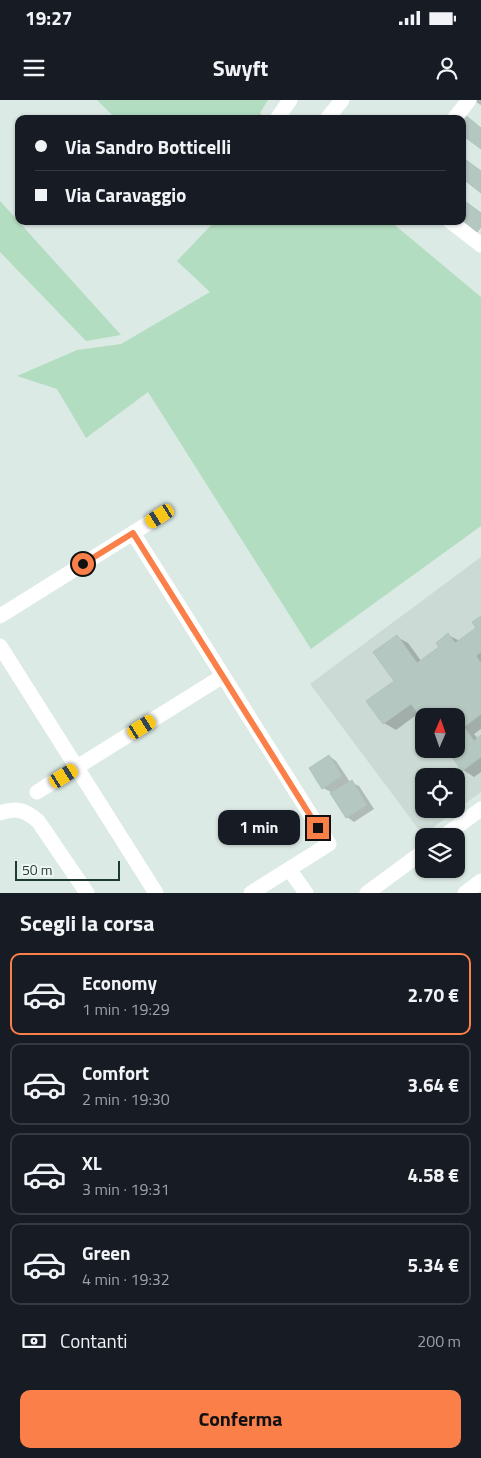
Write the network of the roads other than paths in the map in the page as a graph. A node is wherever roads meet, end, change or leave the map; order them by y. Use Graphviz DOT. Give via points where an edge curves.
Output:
graph roads {
  1 [pos="290,100"];
  2 [pos="342,100"];
  3 [pos="469,100"];
  4 [pos="280,115"];
  5 [pos="330,115"];
  6 [pos="457,115"];
  7 [pos="455,225"];
  8 [pos="481,245"];
  9 [pos="160,516"];
  10 [pos="133,533"];
  11 [pos="0,616"];
  12 [pos="0,646"];
  13 [pos="223,676"];
  14 [pos="77,768"];
  15 [pos="37,792"];
  16 [pos="0,813"];
  17 [pos="479,816"];
  18 [pos="458,828"];
  19 [pos="415,858"];
  20 [pos="290,869"];
  21 [pos="481,881"];
  22 [pos="87,893"];
  23 [pos="156,893"];
  24 [pos="250,893"];
  25 [pos="306,893"];
  26 [pos="367,893"];
  27 [pos="465,893"];
  1 -- 4 [label="street"];
  2 -- 5 [label="street"];
  3 -- 6 [label="street"];
  7 -- 8 [label="street"];
  9 -- 10 [label="street"];
  10 -- 11 [label="street"];
  10 -- 13 [label="street"];
  12 -- 14 [label="street"];
  13 -- 14 [label="street"];
  13 -- 20 [label="street" via="329,844"];
  14 -- 15 [label="street"];
  14 -- 23 [label="street"];
  16 -- 22 [label="street" via="19,809 38,821"];
  17 -- 18 [label="street"];
  19 -- 26 [label="street"];
  20 -- 24 [label="street"];
  20 -- 25 [label="street"];
  21 -- 27 [label="street"];
}
